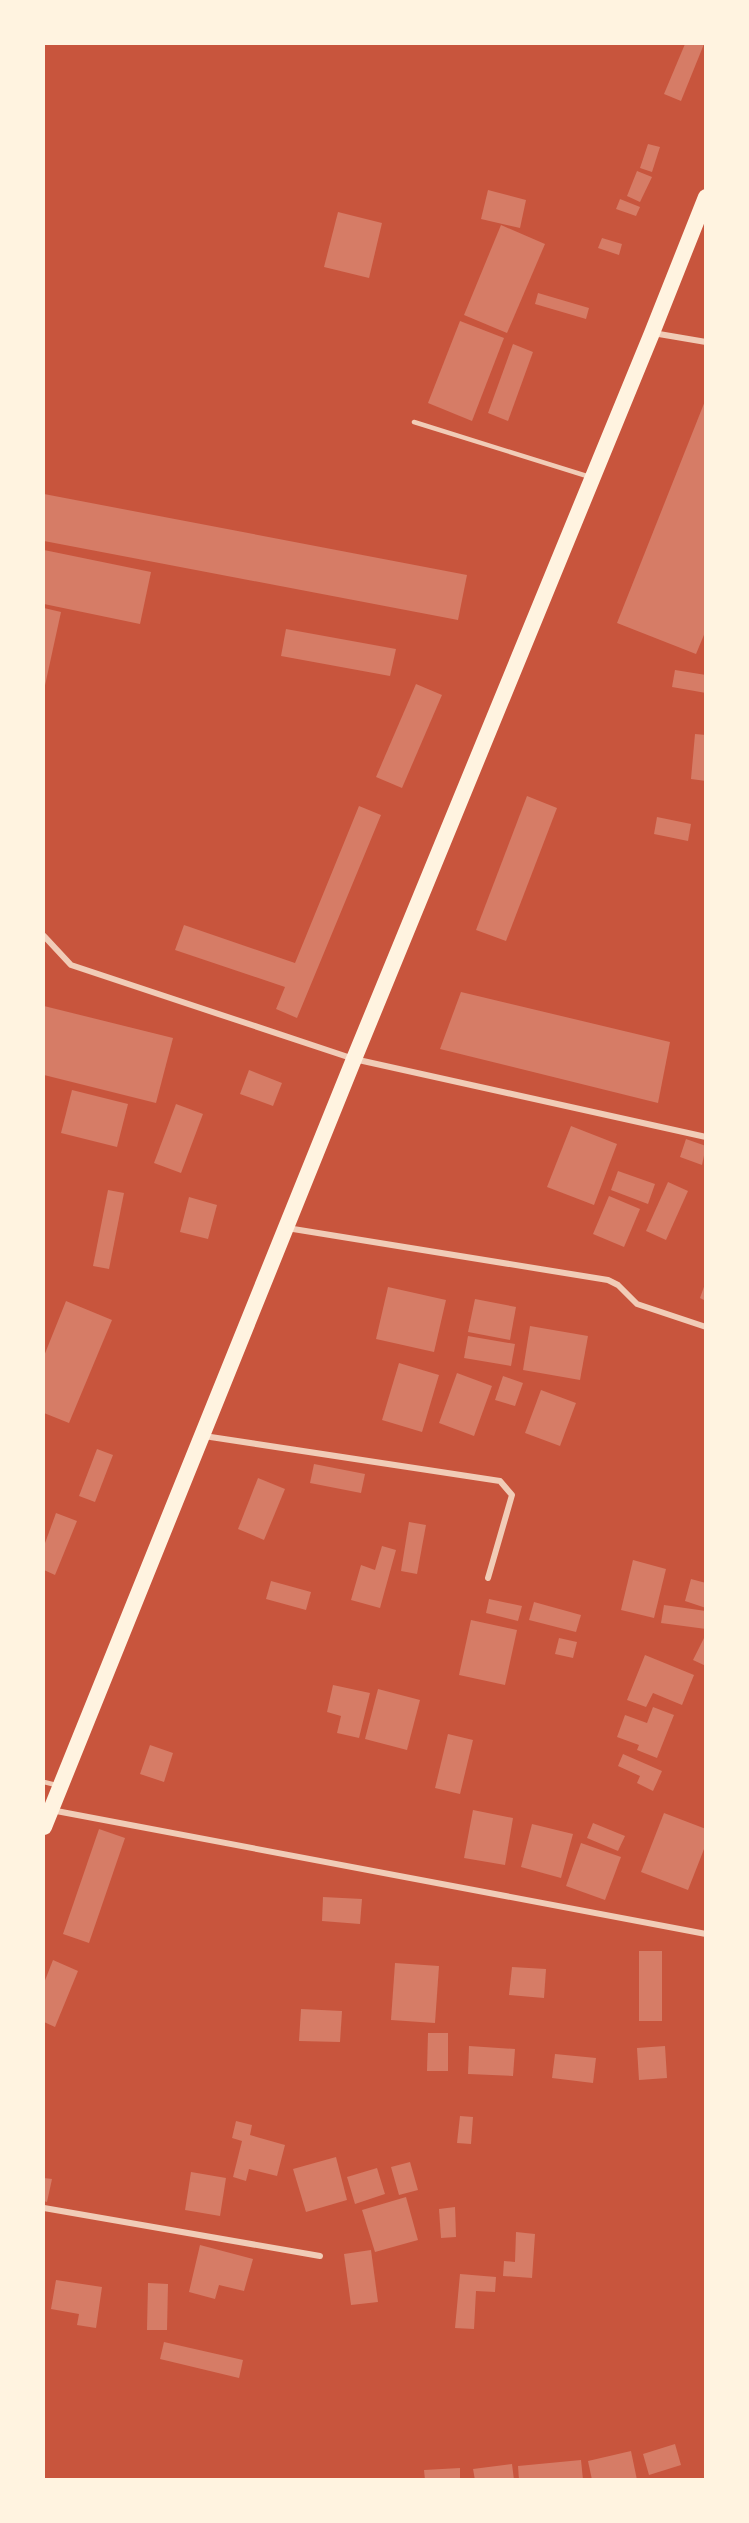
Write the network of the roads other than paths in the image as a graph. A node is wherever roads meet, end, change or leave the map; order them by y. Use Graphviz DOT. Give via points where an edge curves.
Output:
graph roads {
  1 [pos="705,197"];
  2 [pos="652,333"];
  3 [pos="705,342"];
  4 [pos="414,422"];
  5 [pos="593,478"];
  6 [pos="44,936"];
  7 [pos="354,1059"];
  8 [pos="705,1137"];
  9 [pos="286,1228"];
  10 [pos="705,1327"];
  11 [pos="203,1436"];
  12 [pos="488,1578"];
  13 [pos="44,1782"];
  14 [pos="61,1787"];
  15 [pos="51,1810"];
  16 [pos="44,1827"];
  17 [pos="705,1934"];
  18 [pos="44,2208"];
  19 [pos="320,2256"];
  1 -- 2 [label="highway"];
  2 -- 3 [label="street"];
  2 -- 5 [label="highway"];
  4 -- 5 [label="lane"];
  5 -- 7 [label="highway"];
  6 -- 7 [label="street" via="71,965"];
  7 -- 8 [label="street"];
  7 -- 9 [label="highway"];
  9 -- 10 [label="street" via="608,1280 637,1304"];
  9 -- 11 [label="highway"];
  11 -- 12 [label="street" via="500,1481 512,1495"];
  11 -- 14 [label="highway"];
  13 -- 14 [label="lane"];
  14 -- 15 [label="highway"];
  15 -- 16 [label="highway"];
  15 -- 17 [label="street"];
  18 -- 19 [label="street"];
}
